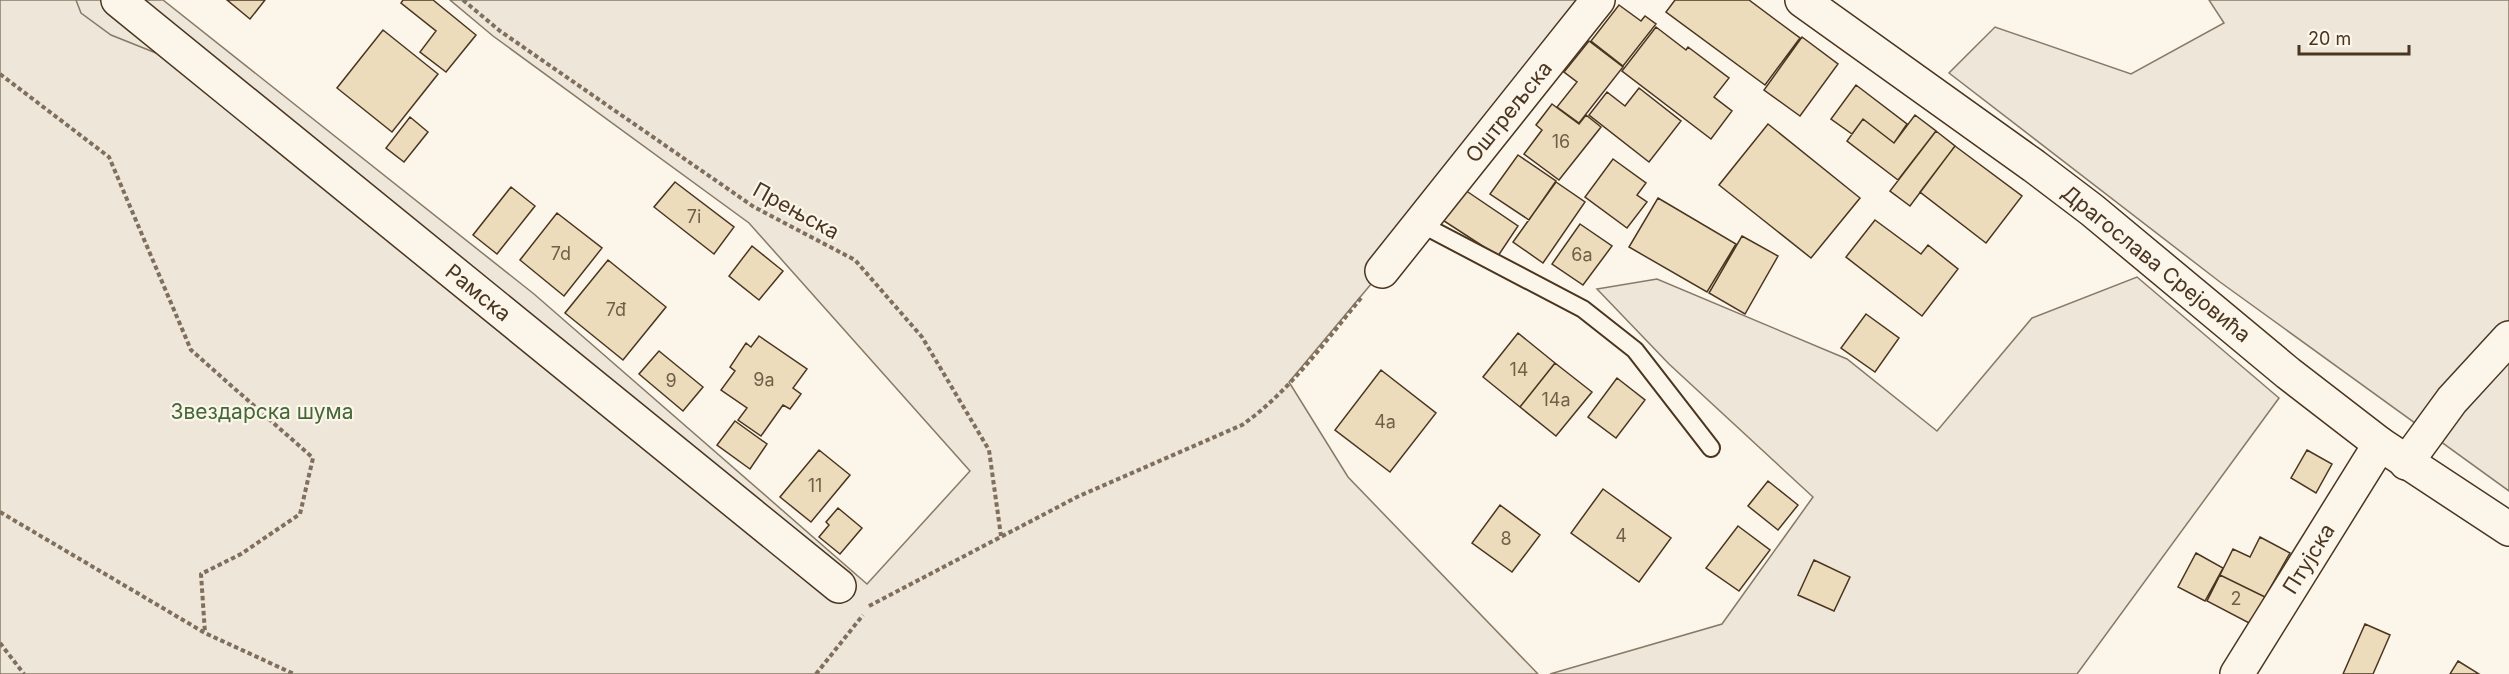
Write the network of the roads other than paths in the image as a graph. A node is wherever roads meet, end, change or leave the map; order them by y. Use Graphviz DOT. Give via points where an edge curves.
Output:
graph roads {
  1 [pos="118,0"];
  2 [pos="1598,0"];
  3 [pos="1802,0"];
  4 [pos="1419,223"];
  5 [pos="1382,272"];
  6 [pos="2509,338"];
  7 [pos="1711,448"];
  8 [pos="2393,453"];
  9 [pos="2509,529"];
  10 [pos="839,586"];
  11 [pos="2237,674"];
  1 -- 10 [label="street, Рамска"];
  2 -- 4 [label="street, Оштрељска"];
  3 -- 8 [label="street, Драгослава Срејовића" via="2067,191 2288,373"];
  4 -- 5 [label="street, Оштрељска"];
  4 -- 7 [label="lane" via="1583,309 1635,350"];
  6 -- 8 [label="street, Птујска" via="2452,400"];
  8 -- 9 [label="street, Драгослава Срејовића"];
  8 -- 11 [label="street, Птујска"];
}
